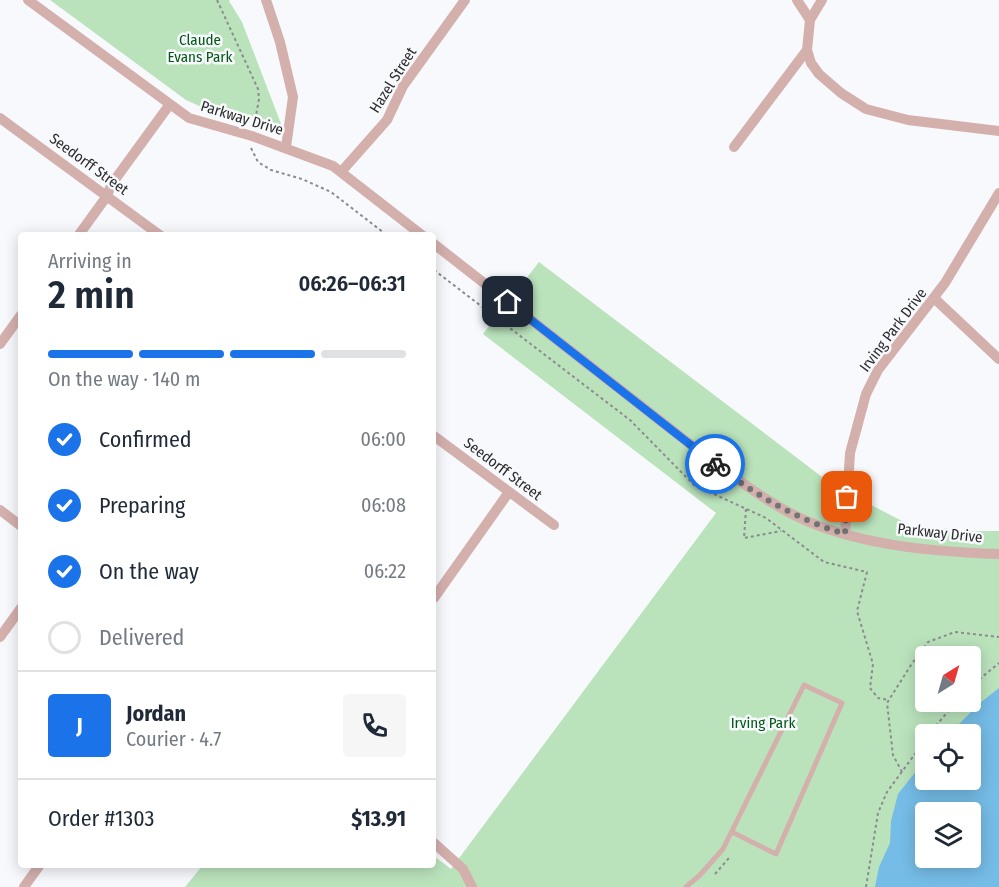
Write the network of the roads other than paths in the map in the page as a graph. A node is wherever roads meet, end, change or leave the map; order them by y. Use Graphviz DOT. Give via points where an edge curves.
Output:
graph roads {
  1 [pos="28,0"];
  2 [pos="266,0"];
  3 [pos="465,0"];
  4 [pos="797,0"];
  5 [pos="822,0"];
  6 [pos="810,20"];
  7 [pos="807,50"];
  8 [pos="170,104"];
  9 [pos="0,118"];
  10 [pos="999,131"];
  11 [pos="286,147"];
  12 [pos="734,147"];
  13 [pos="342,172"];
  14 [pos="999,193"];
  15 [pos="107,196"];
  16 [pos="81,232"];
  17 [pos="156,232"];
  18 [pos="418,232"];
  19 [pos="436,246"];
  20 [pos="935,299"];
  21 [pos="18,319"];
  22 [pos="0,344"];
  23 [pos="999,359"];
  24 [pos="436,437"];
  25 [pos="509,492"];
  26 [pos="0,510"];
  27 [pos="18,524"];
  28 [pos="554,525"];
  29 [pos="845,534"];
  30 [pos="999,554"];
  31 [pos="436,595"];
  32 [pos="18,612"];
  33 [pos="0,637"];
  34 [pos="732,832"];
  35 [pos="436,845"];
  36 [pos="38,868"];
  37 [pos="24,887"];
  38 [pos="472,887"];
  39 [pos="686,887"];
  1 -- 8 [label="street, Parkway Drive"];
  2 -- 11 [label="street" via="293,97"];
  3 -- 13 [label="street, Hazel Street" via="403,86 387,120"];
  4 -- 6 [label="street"];
  5 -- 6 [label="street"];
  6 -- 7 [label="street"];
  7 -- 10 [label="street" via="819,74 866,109 908,120"];
  7 -- 12 [label="street"];
  8 -- 11 [label="street, Parkway Drive" via="189,118"];
  8 -- 15 [label="street" via="111,184"];
  9 -- 15 [label="street, Seedorff Street"];
  11 -- 13 [label="street, Parkway Drive"];
  13 -- 18 [label="street, Parkway Drive"];
  14 -- 20 [label="street, Irving Park Drive"];
  15 -- 16 [label="street"];
  15 -- 17 [label="street, Seedorff Street"];
  19 -- 29 [label="street, Parkway Drive" via="762,497"];
  20 -- 23 [label="street"];
  20 -- 29 [label="street, Irving Park Drive" via="878,370 866,394 850,453"];
  21 -- 22 [label="street"];
  24 -- 25 [label="street, Seedorff Street"];
  25 -- 28 [label="street, Seedorff Street"];
  25 -- 31 [label="street"];
  26 -- 27 [label="street"];
  29 -- 30 [label="street, Parkway Drive" via="927,548"];
  32 -- 33 [label="street"];
  34 -- 34 [label="lane" via="776,854 842,703 804,685"];
  34 -- 39 [label="lane" via="723,849"];
  35 -- 38 [label="street" via="463,869"];
  36 -- 37 [label="street"];
}
